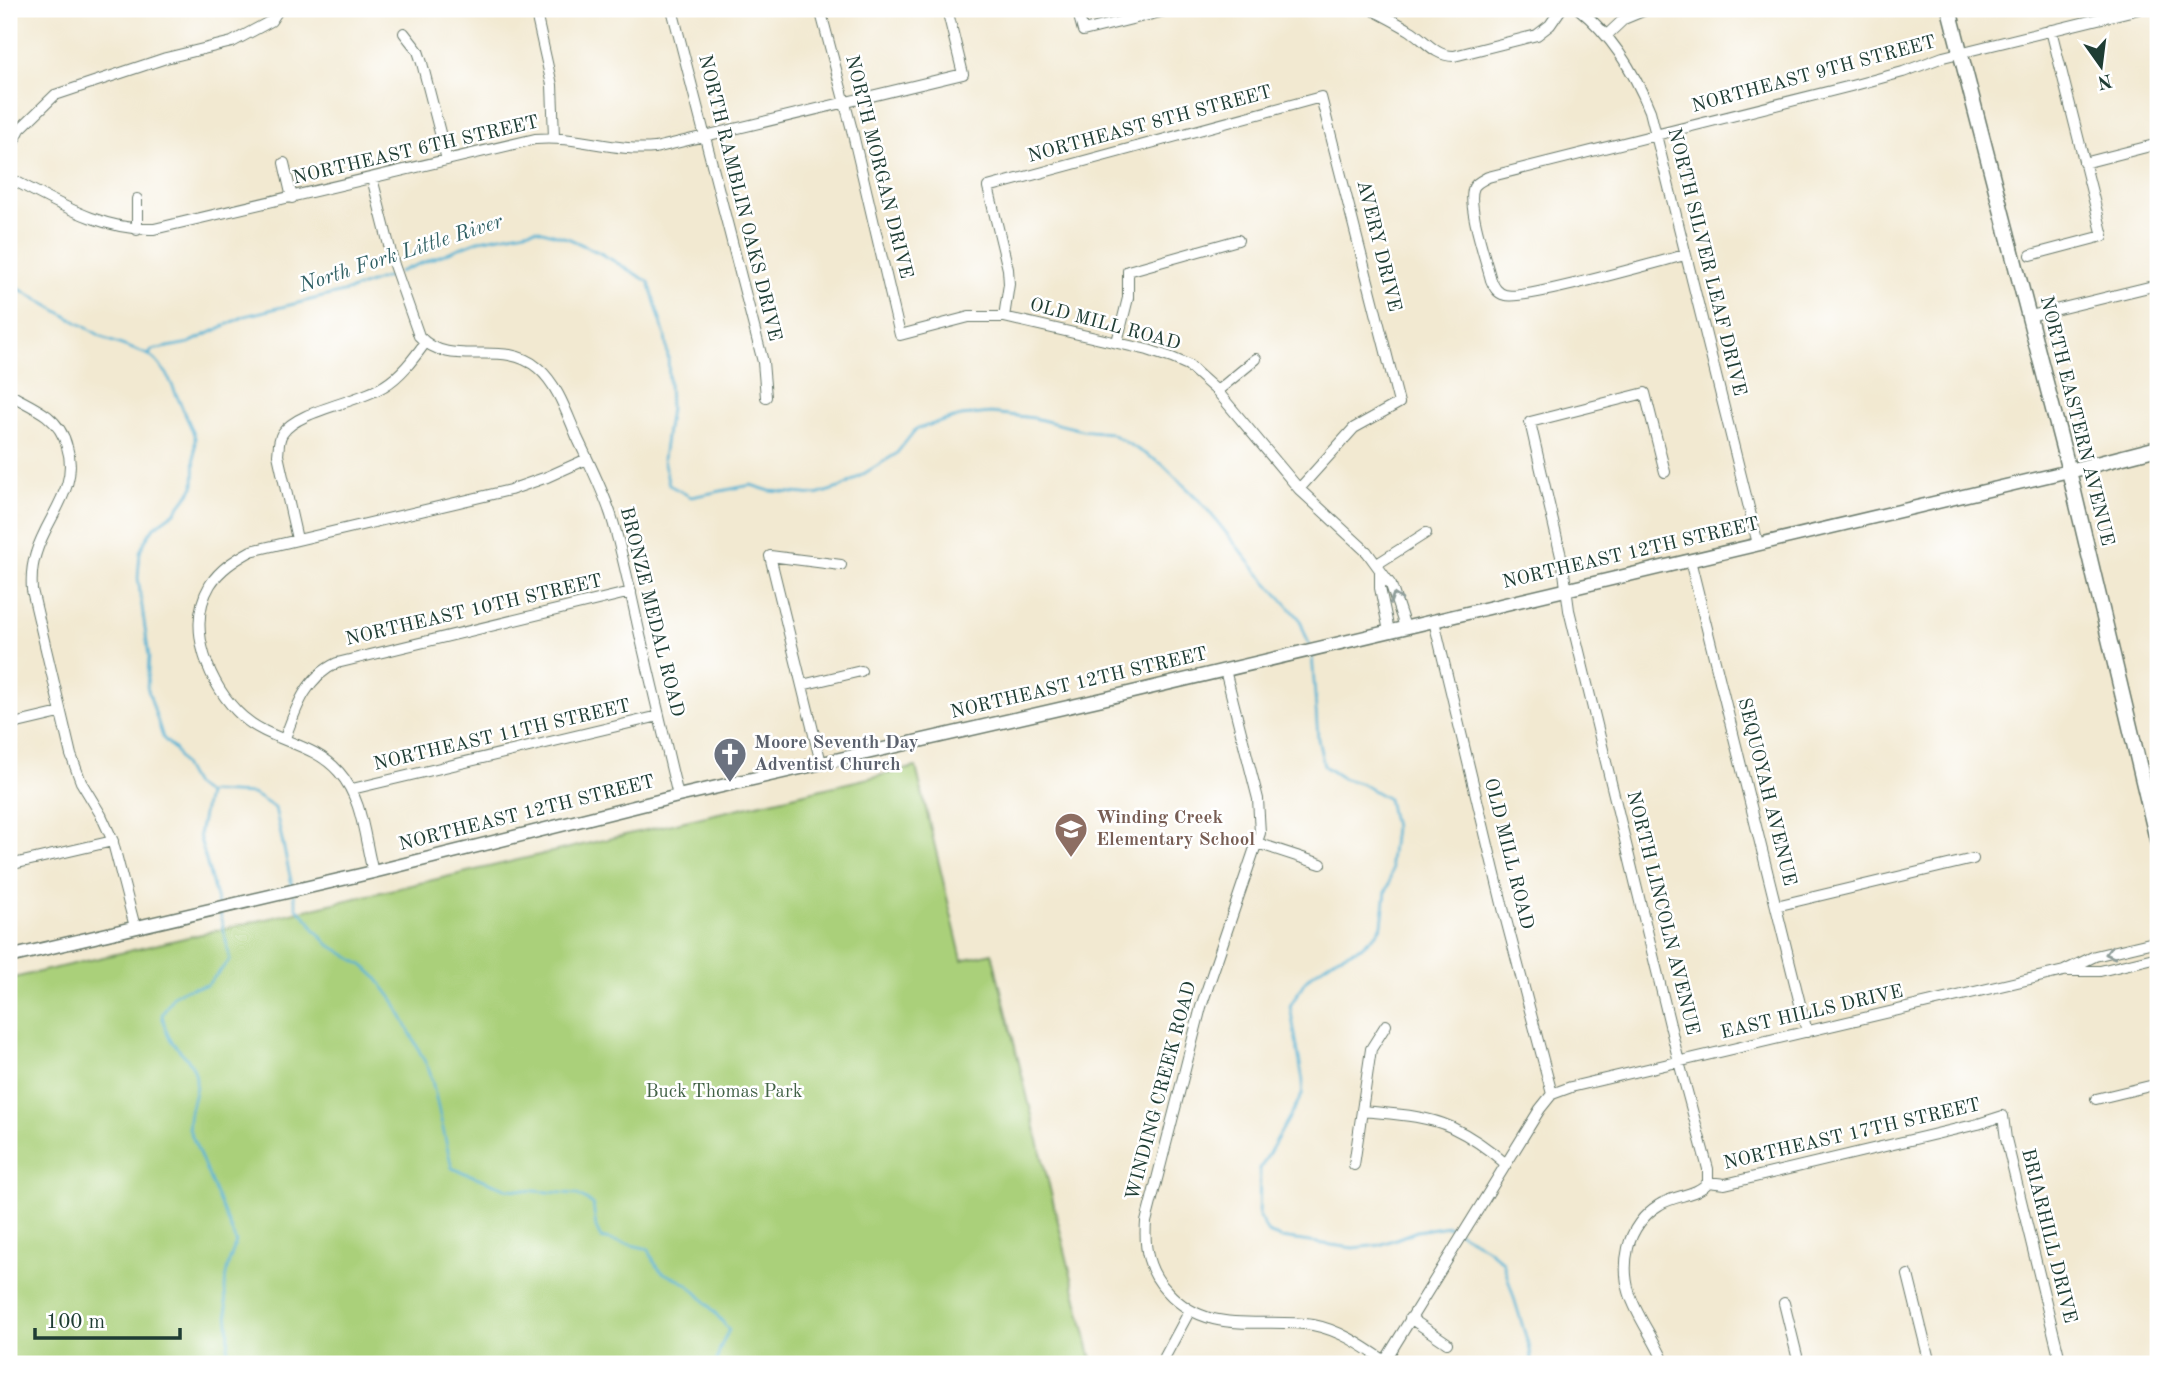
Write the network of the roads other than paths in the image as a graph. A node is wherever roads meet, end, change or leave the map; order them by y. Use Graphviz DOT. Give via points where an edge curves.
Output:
graph roads {
  1 [pos="279,9"];
  2 [pos="535,9"];
  3 [pos="672,9"];
  4 [pos="820,9"];
  5 [pos="947,9"];
  6 [pos="1077,9"];
  7 [pos="1173,9"];
  8 [pos="1371,9"];
  9 [pos="1561,9"];
  10 [pos="1579,9"];
  11 [pos="1648,9"];
  12 [pos="1950,9"];
  13 [pos="2139,9"];
  14 [pos="2051,30"];
  15 [pos="404,33"];
  16 [pos="1607,35"];
  17 [pos="1961,53"];
  18 [pos="1321,97"];
  19 [pos="843,103"];
  20 [pos="1656,135"];
  21 [pos="706,136"];
  22 [pos="554,137"];
  23 [pos="2158,144"];
  24 [pos="9,150"];
  25 [pos="447,160"];
  26 [pos="284,163"];
  27 [pos="2084,163"];
  28 [pos="9,178"];
  29 [pos="372,178"];
  30 [pos="292,198"];
  31 [pos="137,199"];
  32 [pos="137,230"];
  33 [pos="1238,240"];
  34 [pos="1685,255"];
  35 [pos="2031,255"];
  36 [pos="2149,287"];
  37 [pos="2030,316"];
  38 [pos="1004,317"];
  39 [pos="901,335"];
  40 [pos="1117,342"];
  41 [pos="425,343"];
  42 [pos="1256,359"];
  43 [pos="1217,391"];
  44 [pos="9,394"];
  45 [pos="766,397"];
  46 [pos="2158,449"];
  47 [pos="587,459"];
  48 [pos="2069,471"];
  49 [pos="1665,472"];
  50 [pos="1299,489"];
  51 [pos="1426,533"];
  52 [pos="297,539"];
  53 [pos="1758,544"];
  54 [pos="1690,560"];
  55 [pos="841,565"];
  56 [pos="1379,568"];
  57 [pos="1566,589"];
  58 [pos="631,592"];
  59 [pos="1434,621"];
  60 [pos="1405,627"];
  61 [pos="1389,631"];
  62 [pos="1225,670"];
  63 [pos="861,671"];
  64 [pos="802,685"];
  65 [pos="60,713"];
  66 [pos="659,716"];
  67 [pos="9,725"];
  68 [pos="285,738"];
  69 [pos="821,763"];
  70 [pos="352,789"];
  71 [pos="678,796"];
  72 [pos="113,841"];
  73 [pos="1257,843"];
  74 [pos="2158,844"];
  75 [pos="1973,859"];
  76 [pos="1321,864"];
  77 [pos="9,865"];
  78 [pos="373,872"];
  79 [pos="1776,906"];
  80 [pos="135,928"];
  81 [pos="2158,941"];
  82 [pos="9,957"];
  83 [pos="2158,957"];
  84 [pos="2064,971"];
  85 [pos="1386,1025"];
  86 [pos="1807,1032"];
  87 [pos="1679,1062"];
  88 [pos="2158,1084"];
  89 [pos="1552,1094"];
  90 [pos="2096,1099"];
  91 [pos="1363,1111"];
  92 [pos="2003,1116"];
  93 [pos="1354,1164"];
  94 [pos="1506,1164"];
  95 [pos="1708,1182"];
  96 [pos="1908,1275"];
  97 [pos="1784,1303"];
  98 [pos="1189,1312"];
  99 [pos="1410,1318"];
  100 [pos="1447,1343"];
  101 [pos="1384,1363"];
  102 [pos="1161,1364"];
  103 [pos="1665,1364"];
  104 [pos="1799,1364"];
  105 [pos="1930,1364"];
  106 [pos="2061,1364"];
  1 -- 24 [label="street" via="271,20 232,42 166,58 55,95 20,130"];
  2 -- 22 [label="street" via="551,85"];
  3 -- 21 [label="street, NORTH RAMBLIN OAKS DRIVE"];
  4 -- 19 [label="street, NORTH MORGAN DRIVE"];
  5 -- 19 [label="street, NORTHEAST 6TH STREET" via="963,74"];
  6 -- 7 [label="street" via="1083,31"];
  8 -- 9 [label="street" via="1447,57 1537,35"];
  10 -- 16 [label="street, NORTH SILVER LEAF DRIVE"];
  11 -- 16 [label="street" via="1623,19"];
  12 -- 17 [label="main road, NORTH EASTERN AVENUE"];
  13 -- 14 [label="street, NORTHEAST 9TH STREET"];
  14 -- 17 [label="street, NORTHEAST 9TH STREET"];
  14 -- 27 [label="street"];
  15 -- 25 [label="street" via="418,51"];
  16 -- 20 [label="street, NORTH SILVER LEAF DRIVE" via="1638,84"];
  17 -- 20 [label="street, NORTHEAST 9TH STREET"];
  17 -- 37 [label="main road, NORTH EASTERN AVENUE"];
  18 -- 38 [label="street, NORTHEAST 8TH STREET" via="988,187 1008,269"];
  18 -- 50 [label="street, AVERY DRIVE" via="1399,403 1354,428"];
  19 -- 21 [label="street, NORTHEAST 6TH STREET"];
  19 -- 39 [label="street, NORTH MORGAN DRIVE"];
  20 -- 34 [label="street, NORTH SILVER LEAF DRIVE"];
  20 -- 34 [label="street, NORTHEAST 9TH STREET" via="1488,177 1475,186 1473,208 1491,280 1496,290 1507,296"];
  21 -- 22 [label="street, NORTHEAST 6TH STREET" via="641,149"];
  21 -- 45 [label="street, NORTH RAMBLIN OAKS DRIVE" via="763,362"];
  22 -- 25 [label="street, NORTHEAST 6TH STREET"];
  23 -- 27 [label="street"];
  25 -- 29 [label="street, NORTHEAST 6TH STREET"];
  26 -- 30 [label="street"];
  27 -- 35 [label="street" via="2102,236"];
  28 -- 32 [label="street, NORTHEAST 6TH STREET" via="99,222"];
  29 -- 30 [label="street, NORTHEAST 6TH STREET"];
  29 -- 41 [label="street" via="403,295"];
  30 -- 32 [label="street, NORTHEAST 6TH STREET" via="167,228"];
  31 -- 32 [label="street"];
  33 -- 40 [label="street" via="1128,271 1128,298"];
  34 -- 53 [label="street, NORTH SILVER LEAF DRIVE"];
  36 -- 37 [label="street"];
  37 -- 48 [label="main road, NORTH EASTERN AVENUE"];
  38 -- 39 [label="street, OLD MILL ROAD" via="969,317"];
  38 -- 40 [label="street, OLD MILL ROAD"];
  40 -- 43 [label="street, OLD MILL ROAD" via="1188,365"];
  41 -- 47 [label="street, BRONZE MEDAL ROAD" via="457,355 505,353 537,367 554,387"];
  41 -- 52 [label="street" via="385,386 296,421 283,433 278,455"];
  42 -- 43 [label="street"];
  43 -- 50 [label="street, OLD MILL ROAD"];
  44 -- 65 [label="street" via="54,422 70,459 68,484 36,550 31,577"];
  46 -- 48 [label="main road, NORTHEAST 12TH STREET"];
  47 -- 52 [label="street" via="510,490"];
  47 -- 58 [label="street, BRONZE MEDAL ROAD" via="611,516"];
  48 -- 53 [label="street, NORTHEAST 12TH STREET"];
  48 -- 74 [label="main road, NORTH EASTERN AVENUE"];
  49 -- 57 [label="street, NORTH LINCOLN AVENUE" via="1645,393 1530,422"];
  50 -- 56 [label="street, OLD MILL ROAD" via="1354,538"];
  51 -- 56 [label="street"];
  52 -- 68 [label="street" via="234,560 214,579 201,609 204,652 221,691 243,717"];
  53 -- 54 [label="street, NORTHEAST 12TH STREET"];
  54 -- 57 [label="street, NORTHEAST 12TH STREET"];
  54 -- 79 [label="street, SEQUOYAH AVENUE"];
  55 -- 64 [label="street" via="770,556"];
  60 -- 56 [label="street, OLD MILL ROAD, one-way" via="1391,585"];
  56 -- 61 [label="street"];
  57 -- 59 [label="street, NORTHEAST 12TH STREET"];
  57 -- 87 [label="street, NORTH LINCOLN AVENUE"];
  58 -- 66 [label="street, BRONZE MEDAL ROAD"];
  58 -- 68 [label="street, NORTHEAST 10TH STREET" via="337,663 310,683"];
  59 -- 60 [label="street, NORTHEAST 12TH STREET"];
  59 -- 89 [label="street, OLD MILL ROAD"];
  60 -- 61 [label="street, NORTHEAST 12TH STREET"];
  61 -- 62 [label="street, NORTHEAST 12TH STREET"];
  62 -- 69 [label="street, NORTHEAST 12TH STREET"];
  62 -- 73 [label="street, WINDING CREEK ROAD" via="1258,799 1261,824"];
  63 -- 64 [label="street"];
  64 -- 69 [label="street"];
  65 -- 67 [label="street"];
  65 -- 72 [label="street" via="75,769"];
  66 -- 70 [label="street, NORTHEAST 11TH STREET"];
  66 -- 71 [label="street, BRONZE MEDAL ROAD"];
  68 -- 70 [label="street" via="322,755"];
  69 -- 71 [label="street, NORTHEAST 12TH STREET"];
  70 -- 78 [label="street"];
  71 -- 78 [label="street, NORTHEAST 12TH STREET"];
  72 -- 77 [label="street"];
  72 -- 80 [label="street"];
  73 -- 76 [label="street"];
  73 -- 98 [label="street, WINDING CREEK ROAD" via="1201,1007 1146,1222 1150,1266 1163,1287"];
  75 -- 79 [label="street"];
  78 -- 80 [label="street, NORTHEAST 12TH STREET"];
  79 -- 86 [label="street, SEQUOYAH AVENUE"];
  80 -- 82 [label="street, NORTHEAST 12TH STREET"];
  81 -- 84 [label="street, EAST HILLS DRIVE, one-way" via="2095,956"];
  83 -- 84 [label="street, EAST HILLS DRIVE" via="2100,971"];
  84 -- 86 [label="street, EAST HILLS DRIVE"];
  85 -- 91 [label="street" via="1371,1049"];
  86 -- 87 [label="street, EAST HILLS DRIVE"];
  87 -- 89 [label="street, EAST HILLS DRIVE"];
  87 -- 95 [label="street, NORTH LINCOLN AVENUE"];
  88 -- 90 [label="street"];
  89 -- 94 [label="street"];
  91 -- 93 [label="street"];
  91 -- 94 [label="street" via="1451,1127"];
  92 -- 95 [label="street, NORTHEAST 17TH STREET" via="1760,1177 1725,1184"];
  92 -- 106 [label="street, BRIARHILL DRIVE"];
  94 -- 99 [label="street"];
  95 -- 103 [label="street" via="1702,1189 1654,1208 1634,1230 1627,1249 1627,1289"];
  96 -- 105 [label="street"];
  97 -- 104 [label="street"];
  98 -- 101 [label="street, WINDING CREEK ROAD" via="1223,1321 1314,1325 1344,1335"];
  98 -- 102 [label="street"];
  99 -- 100 [label="street"];
  99 -- 101 [label="street"];
}
